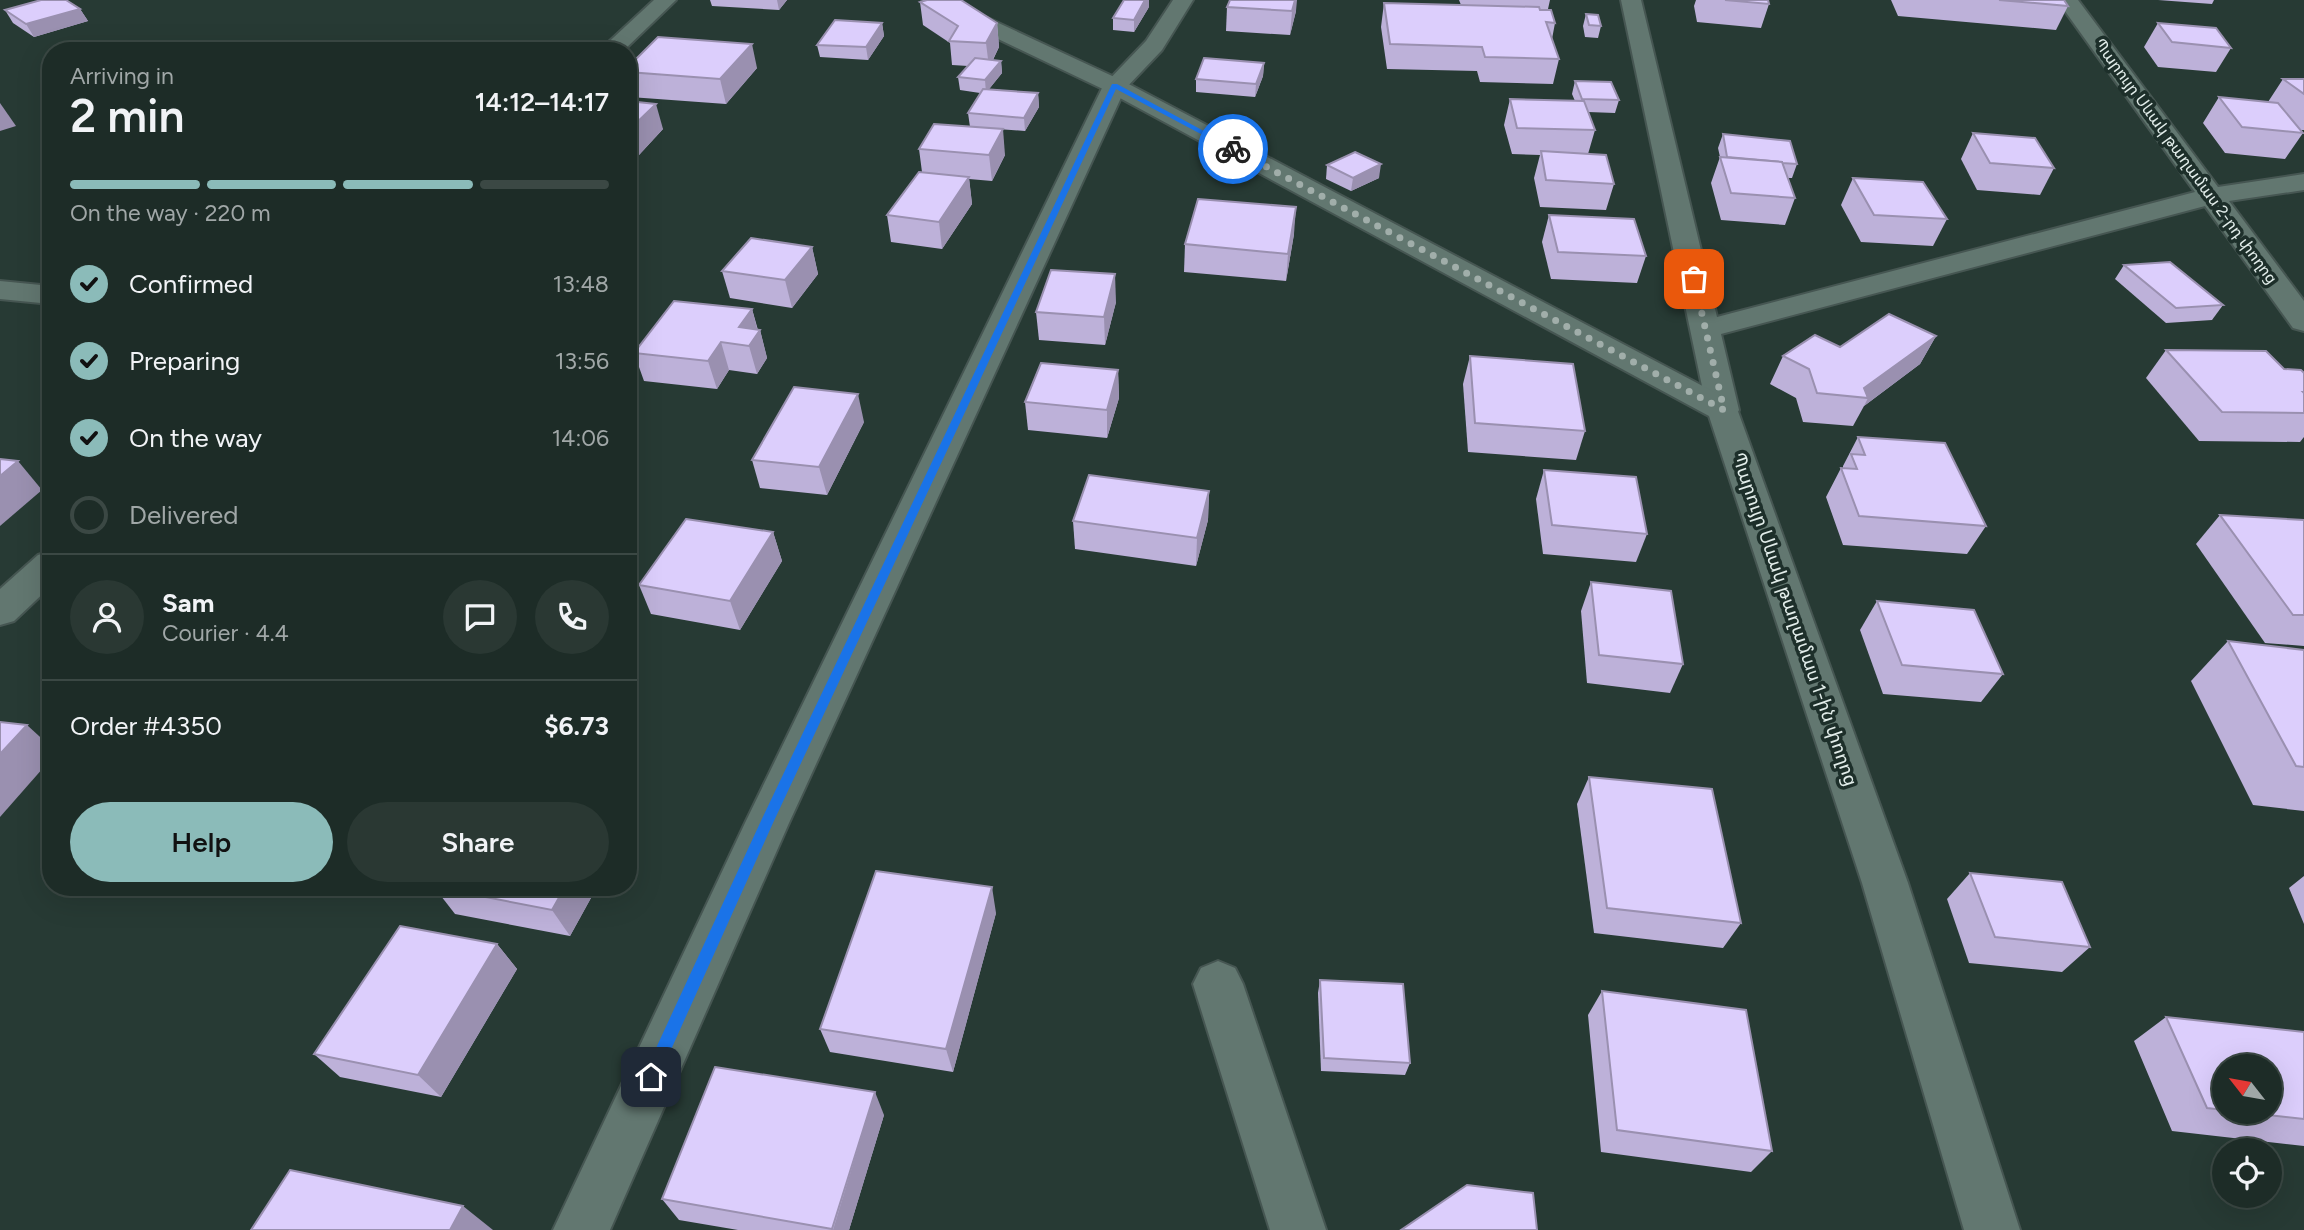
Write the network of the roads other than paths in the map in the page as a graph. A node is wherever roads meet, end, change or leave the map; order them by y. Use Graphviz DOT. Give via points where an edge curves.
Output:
graph roads {
  1 [pos="666,0"];
  2 [pos="932,0"];
  3 [pos="1184,0"];
  4 [pos="1631,0"];
  5 [pos="2067,0"];
  6 [pos="620,42"];
  7 [pos="1115,86"];
  8 [pos="2304,182"];
  9 [pos="2211,196"];
  10 [pos="0,290"];
  11 [pos="42,294"];
  12 [pos="2304,322"];
  13 [pos="1705,329"];
  14 [pos="1724,410"];
  15 [pos="42,572"];
  16 [pos="0,611"];
  17 [pos="1218,984"];
  18 [pos="581,1230"];
  19 [pos="1298,1230"];
  20 [pos="1992,1230"];
  1 -- 6 [label="street"];
  2 -- 7 [label="street"];
  3 -- 7 [label="street" via="1154,44"];
  4 -- 13 [label="street, Պարույր Սևակ թաղամաս 1-ին փողոց"];
  5 -- 9 [label="street, Պարույր Սևակ թաղամաս 2-րդ փողոց"];
  7 -- 14 [label="street"];
  7 -- 18 [label="street" via="767,823"];
  8 -- 9 [label="street"];
  9 -- 12 [label="street, Պարույր Սևակ թաղամաս 2-րդ փողոց"];
  9 -- 13 [label="street"];
  10 -- 11 [label="street"];
  13 -- 14 [label="street, Պարույր Սևակ թաղամաս 1-ին փողոց"];
  14 -- 20 [label="street, Պարույր Սևակ թաղամաս 1-ին փողոց" via="1885,883"];
  15 -- 16 [label="street"];
  17 -- 19 [label="street"];
}
